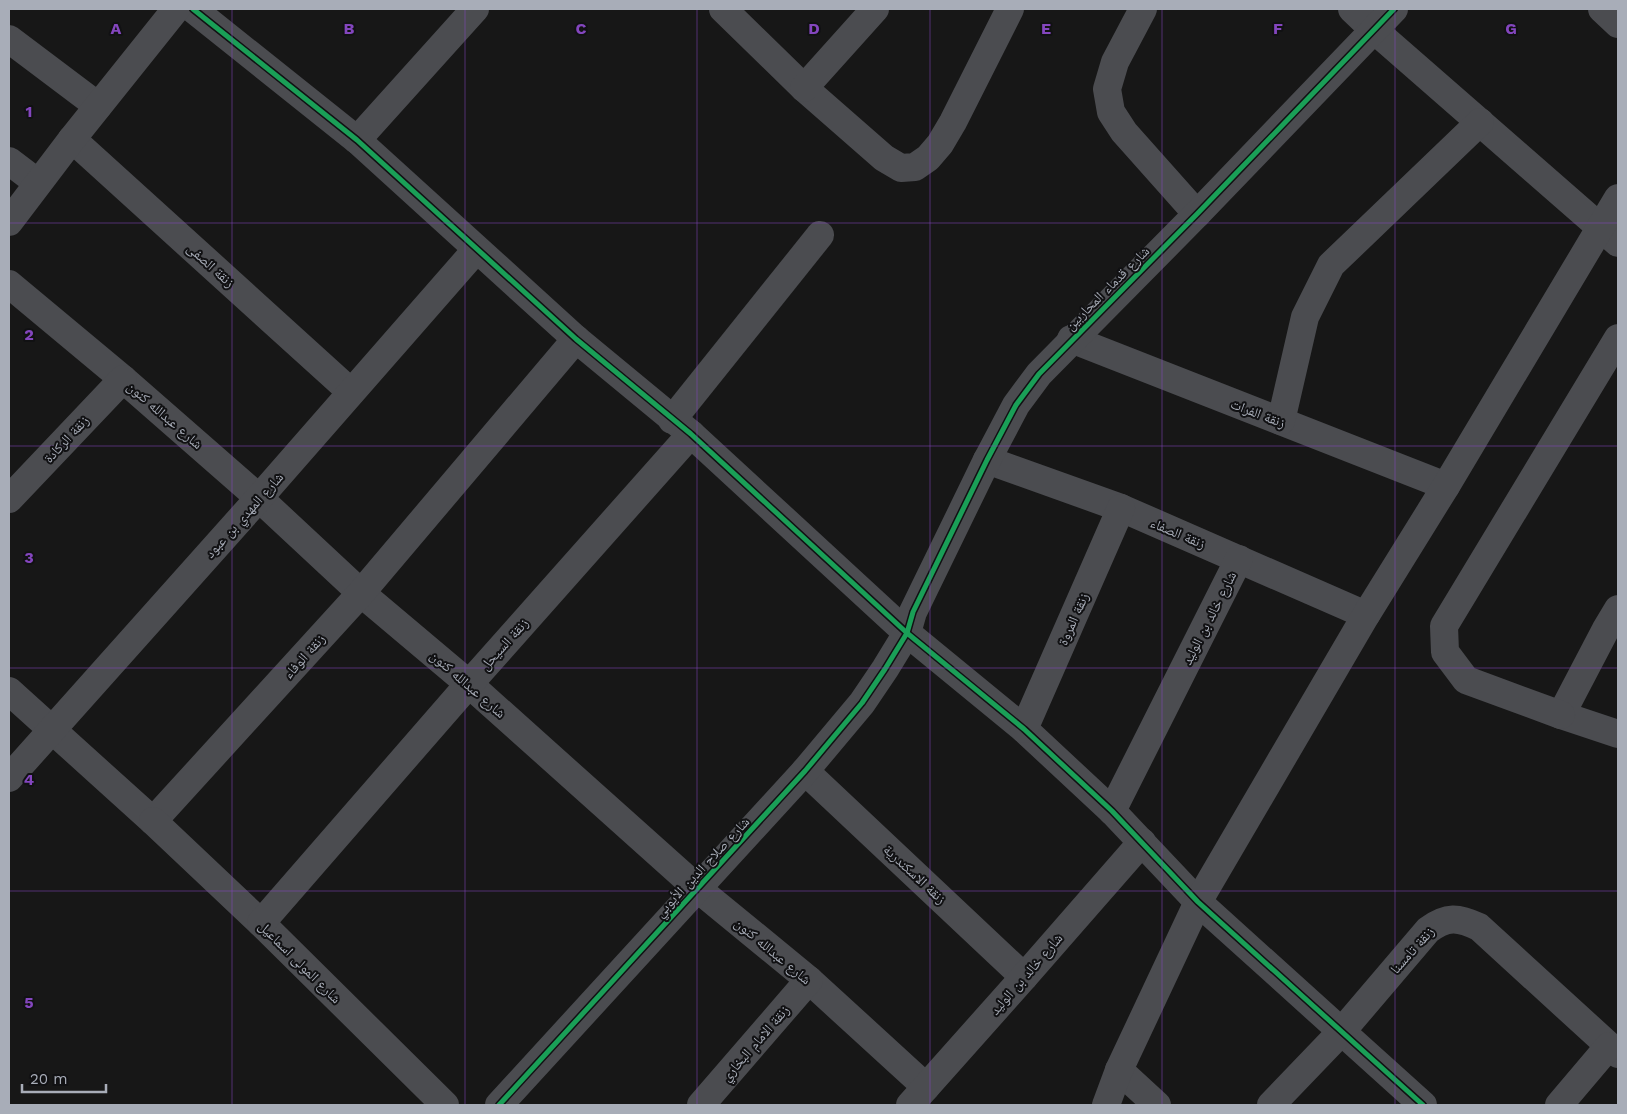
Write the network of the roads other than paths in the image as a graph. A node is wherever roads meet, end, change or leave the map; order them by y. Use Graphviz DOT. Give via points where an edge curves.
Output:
graph roads {
  1 [pos="176,9"];
  2 [pos="193,9"];
  3 [pos="475,9"];
  4 [pos="723,9"];
  5 [pos="875,9"];
  6 [pos="1010,9"];
  7 [pos="1143,9"];
  8 [pos="1352,9"];
  9 [pos="1394,9"];
  10 [pos="1602,9"];
  11 [pos="1618,24"];
  12 [pos="1373,29"];
  13 [pos="9,39"];
  14 [pos="804,88"];
  15 [pos="98,106"];
  16 [pos="1480,122"];
  17 [pos="72,139"];
  18 [pos="357,140"];
  19 [pos="9,161"];
  20 [pos="38,183"];
  21 [pos="1618,198"];
  22 [pos="1197,214"];
  23 [pos="9,222"];
  24 [pos="820,235"];
  25 [pos="1610,235"];
  26 [pos="476,250"];
  27 [pos="9,284"];
  28 [pos="1618,338"];
  29 [pos="576,339"];
  30 [pos="1071,339"];
  31 [pos="123,379"];
  32 [pos="351,392"];
  33 [pos="1280,421"];
  34 [pos="681,427"];
  35 [pos="987,460"];
  36 [pos="1446,486"];
  37 [pos="260,498"];
  38 [pos="9,499"];
  39 [pos="1121,508"];
  40 [pos="1239,559"];
  41 [pos="361,593"];
  42 [pos="1366,615"];
  43 [pos="1614,624"];
  44 [pos="907,633"];
  45 [pos="469,684"];
  46 [pos="9,691"];
  47 [pos="1561,715"];
  48 [pos="1024,729"];
  49 [pos="52,730"];
  50 [pos="1618,734"];
  51 [pos="805,771"];
  52 [pos="9,778"];
  53 [pos="1112,811"];
  54 [pos="153,821"];
  55 [pos="1142,842"];
  56 [pos="698,889"];
  57 [pos="1198,902"];
  58 [pos="261,924"];
  59 [pos="1024,978"];
  60 [pos="809,980"];
  61 [pos="1342,1031"];
  62 [pos="1614,1050"];
  63 [pos="1119,1070"];
  64 [pos="918,1096"];
  65 [pos="445,1105"];
  66 [pos="498,1105"];
  67 [pos="702,1105"];
  68 [pos="1106,1105"];
  69 [pos="1157,1105"];
  70 [pos="1271,1105"];
  71 [pos="1423,1105"];
  72 [pos="1559,1105"];
  1 -- 15 [label="street"];
  2 -- 18 [label="street"];
  3 -- 18 [label="street"];
  4 -- 14 [label="street"];
  5 -- 14 [label="street"];
  6 -- 14 [label="street" via="949,130 928,158 915,167 901,168 884,158"];
  7 -- 22 [label="street" via="1115,62 1107,89 1111,112 1124,132"];
  8 -- 12 [label="street"];
  9 -- 12 [label="street, شارع قدماء المحاربين"];
  10 -- 11 [label="street"];
  12 -- 16 [label="street"];
  12 -- 22 [label="street, شارع قدماء المحاربين"];
  13 -- 15 [label="street"];
  15 -- 17 [label="street"];
  16 -- 25 [label="street"];
  16 -- 33 [label="street" via="1332,265 1305,317"];
  17 -- 20 [label="street"];
  17 -- 32 [label="street, زنقة الصفى"];
  18 -- 26 [label="street"];
  19 -- 20 [label="street"];
  20 -- 23 [label="street"];
  21 -- 25 [label="street"];
  22 -- 30 [label="street, شارع قدماء المحاربين"];
  24 -- 34 [label="street, زنقة السيحل"];
  25 -- 36 [label="street"];
  26 -- 29 [label="street"];
  26 -- 32 [label="street, شارع المهدي بن عبود"];
  27 -- 31 [label="street, شارع عبدالله كنون"];
  28 -- 47 [label="street" via="1444,626 1445,652 1466,680"];
  29 -- 34 [label="street"];
  29 -- 41 [label="street, زنقة الوفاء"];
  30 -- 33 [label="street, زنقة الفرات"];
  30 -- 35 [label="street, شارع قدماء المحاربين" via="1039,374 1016,406"];
  31 -- 37 [label="street, شارع عبدالله كنون"];
  31 -- 38 [label="street, زنقة الركادة"];
  32 -- 37 [label="street, شارع المهدي بن عبود"];
  33 -- 36 [label="street, زنقة الفرات"];
  34 -- 44 [label="street"];
  34 -- 45 [label="street, زنقة السيحل"];
  35 -- 39 [label="street, زنقة الصفاء"];
  35 -- 44 [label="street, شارع قدماء المحاربين" via="913,612"];
  36 -- 42 [label="street"];
  37 -- 41 [label="street, شارع عبدالله كنون"];
  37 -- 49 [label="street, شارع المهدي بن عبود"];
  39 -- 40 [label="street, زنقة الصفاء"];
  39 -- 48 [label="street, زنقة المروة"];
  40 -- 42 [label="street, زنقة الصفاء"];
  40 -- 53 [label="street, شارع خالد بن الوليد"];
  41 -- 45 [label="street, شارع عبدالله كنون"];
  41 -- 54 [label="street, زنقة الوفاء"];
  42 -- 57 [label="street"];
  43 -- 47 [label="street"];
  44 -- 48 [label="street"];
  44 -- 51 [label="street, شارع صلاح الدين الأيوبي" via="862,703"];
  45 -- 56 [label="street, شارع عبدالله كنون"];
  45 -- 58 [label="street, زنقة السيحل"];
  46 -- 49 [label="street"];
  47 -- 50 [label="street"];
  48 -- 53 [label="street"];
  49 -- 52 [label="street, شارع المهدي بن عبود"];
  49 -- 54 [label="street"];
  51 -- 56 [label="street, شارع صلاح الدين الأيوبي"];
  51 -- 59 [label="street, زنقة الاسكندرية"];
  53 -- 55 [label="street"];
  54 -- 58 [label="street, شارع المولى اسماعيل"];
  55 -- 57 [label="street"];
  55 -- 59 [label="street, شارع خالد بن الوليد"];
  56 -- 60 [label="street, شارع عبدالله كنون"];
  56 -- 66 [label="street, شارع صلاح الدين الأيوبي"];
  57 -- 61 [label="street"];
  57 -- 63 [label="street"];
  58 -- 65 [label="street, شارع المولى اسماعيل"];
  59 -- 64 [label="street, شارع خالد بن الوليد"];
  60 -- 64 [label="street, شارع عبدالله كنون"];
  60 -- 67 [label="street, زنقة الامام البخاري"];
  61 -- 62 [label="street, زنقة تامسنا" via="1428,930 1438,922 1457,920 1479,927"];
  61 -- 70 [label="street, زنقة تامسنا"];
  61 -- 71 [label="street"];
  62 -- 72 [label="street"];
  63 -- 68 [label="street"];
  63 -- 69 [label="street"];
}
